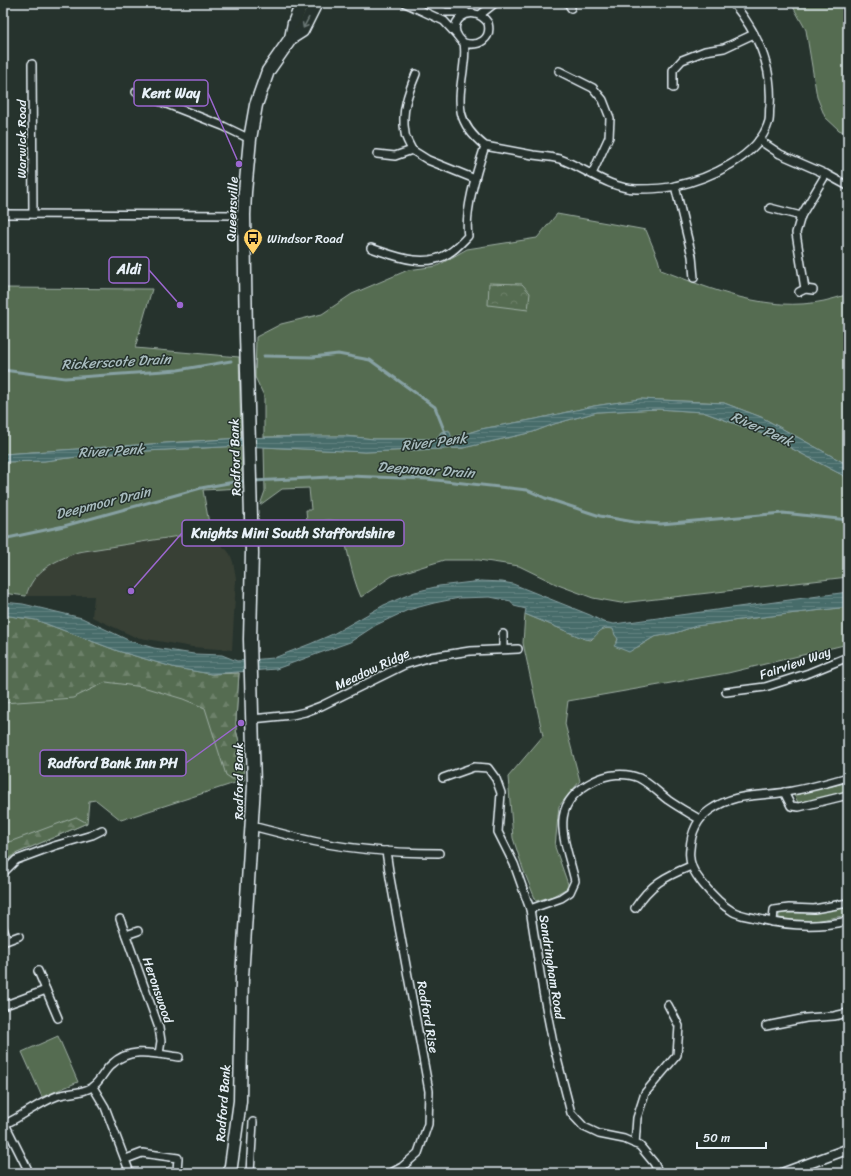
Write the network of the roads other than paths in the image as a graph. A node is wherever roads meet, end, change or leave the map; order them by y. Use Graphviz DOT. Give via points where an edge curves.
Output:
graph roads {
  1 [pos="302,3"];
  2 [pos="316,3"];
  3 [pos="405,3"];
  4 [pos="425,3"];
  5 [pos="733,3"];
  6 [pos="493,5"];
  7 [pos="467,12"];
  8 [pos="480,14"];
  9 [pos="488,23"];
  10 [pos="754,34"];
  11 [pos="457,35"];
  12 [pos="291,38"];
  13 [pos="464,43"];
  14 [pos="478,44"];
  15 [pos="466,53"];
  16 [pos="32,64"];
  17 [pos="559,71"];
  18 [pos="416,74"];
  19 [pos="673,88"];
  20 [pos="136,92"];
  21 [pos="250,139"];
  22 [pos="759,140"];
  23 [pos="485,146"];
  24 [pos="412,150"];
  25 [pos="377,154"];
  26 [pos="592,174"];
  27 [pos="826,174"];
  28 [pos="475,179"];
  29 [pos="676,186"];
  30 [pos="848,186"];
  31 [pos="770,208"];
  32 [pos="3,214"];
  33 [pos="33,214"];
  34 [pos="244,215"];
  35 [pos="801,216"];
  36 [pos="371,248"];
  37 [pos="694,278"];
  38 [pos="806,291"];
  39 [pos="246,364"];
  40 [pos="503,634"];
  41 [pos="504,649"];
  42 [pos="518,649"];
  43 [pos="848,657"];
  44 [pos="726,692"];
  45 [pos="252,719"];
  46 [pos="848,777"];
  47 [pos="443,778"];
  48 [pos="784,792"];
  49 [pos="848,795"];
  50 [pos="700,819"];
  51 [pos="252,826"];
  52 [pos="102,830"];
  53 [pos="386,851"];
  54 [pos="439,852"];
  55 [pos="691,866"];
  56 [pos="3,873"];
  57 [pos="848,903"];
  58 [pos="635,908"];
  59 [pos="530,910"];
  60 [pos="120,919"];
  61 [pos="848,921"];
  62 [pos="773,922"];
  63 [pos="3,928"];
  64 [pos="138,931"];
  65 [pos="126,935"];
  66 [pos="19,936"];
  67 [pos="5,941"];
  68 [pos="38,971"];
  69 [pos="46,990"];
  70 [pos="668,1005"];
  71 [pos="3,1006"];
  72 [pos="848,1013"];
  73 [pos="58,1018"];
  74 [pos="766,1026"];
  75 [pos="159,1054"];
  76 [pos="179,1058"];
  77 [pos="93,1087"];
  78 [pos="253,1122"];
  79 [pos="4,1124"];
  80 [pos="635,1144"];
  81 [pos="848,1149"];
  82 [pos="126,1160"];
  83 [pos="177,1170"];
  84 [pos="28,1173"];
  85 [pos="130,1173"];
  86 [pos="230,1173"];
  87 [pos="250,1173"];
  88 [pos="391,1173"];
  89 [pos="659,1173"];
  90 [pos="783,1173"];
  1 -- 12 [label="highway"];
  2 -- 12 [label="highway, Queensville, one-way" via="302,31"];
  3 -- 11 [label="street" via="444,21"];
  4 -- 7 [label="street" via="445,12"];
  5 -- 10 [label="street"];
  6 -- 8 [label="street"];
  6 -- 9 [label="street"];
  7 -- 8 [label="street"];
  7 -- 11 [label="street" via="456,22"];
  8 -- 9 [label="street"];
  9 -- 14 [label="street" via="487,35"];
  10 -- 19 [label="street" via="724,48 705,51 682,60 673,70"];
  10 -- 22 [label="street" via="765,60 770,101 769,121"];
  11 -- 13 [label="street"];
  12 -- 21 [label="highway, Queensville" via="268,71 256,105"];
  13 -- 14 [label="street"];
  13 -- 15 [label="street"];
  14 -- 15 [label="street"];
  15 -- 23 [label="street" via="459,98 461,113 467,129"];
  16 -- 33 [label="street, Warwick Road"];
  17 -- 26 [label="street" via="593,88 603,100 610,118 609,136"];
  18 -- 24 [label="street" via="407,96 405,112 405,133"];
  20 -- 21 [label="street"];
  21 -- 34 [label="highway, Queensville"];
  22 -- 27 [label="street" via="780,154"];
  22 -- 29 [label="street" via="742,158 722,170"];
  23 -- 26 [label="street" via="559,159"];
  23 -- 28 [label="street"];
  24 -- 25 [label="street" via="395,156"];
  24 -- 28 [label="street" via="428,160"];
  26 -- 29 [label="street" via="615,185 634,189"];
  27 -- 30 [label="street"];
  27 -- 35 [label="street"];
  28 -- 36 [label="street" via="466,227 468,236 449,253 432,260 408,260"];
  29 -- 37 [label="street" via="692,256"];
  31 -- 35 [label="street"];
  32 -- 33 [label="street"];
  33 -- 34 [label="street"];
  34 -- 39 [label="highway, Queensville"];
  35 -- 38 [label="street" via="796,233"];
  39 -- 45 [label="highway, Radford Bank" via="252,577"];
  40 -- 41 [label="street"];
  41 -- 42 [label="street, Meadow Ridge"];
  41 -- 45 [label="street, Meadow Ridge" via="431,657 404,665 305,712"];
  43 -- 44 [label="street, Fairview Way" via="765,687"];
  45 -- 51 [label="highway, Radford Bank"];
  46 -- 48 [label="street"];
  47 -- 59 [label="street, Sandringham Road" via="474,767 488,768 496,779 501,793 498,832 514,864"];
  48 -- 49 [label="street" via="791,806 799,807"];
  48 -- 50 [label="street" via="739,797 710,810"];
  50 -- 55 [label="street" via="691,837"];
  50 -- 59 [label="street" via="638,778 610,775 588,784 576,792 566,804 562,821 564,844 575,881 570,892"];
  51 -- 53 [label="street" via="300,838"];
  51 -- 86 [label="highway, Radford Bank" via="242,977 240,1101"];
  52 -- 56 [label="street" via="93,837 54,846 16,860"];
  53 -- 54 [label="street"];
  53 -- 88 [label="street, Radford Rise" via="429,1091 428,1124 418,1153"];
  55 -- 58 [label="street" via="655,884"];
  55 -- 62 [label="street" via="716,900 733,912"];
  57 -- 62 [label="street" via="814,909 774,910"];
  59 -- 80 [label="street, Sandringham Road" via="553,1043 571,1113 584,1127"];
  60 -- 65 [label="street, Heronswood"];
  61 -- 62 [label="street" via="823,926"];
  63 -- 67 [label="street"];
  64 -- 65 [label="street"];
  65 -- 75 [label="street, Heronswood" via="159,1028"];
  66 -- 67 [label="street"];
  68 -- 69 [label="street"];
  69 -- 71 [label="street"];
  69 -- 73 [label="street"];
  70 -- 80 [label="street" via="679,1026 677,1055 645,1093 637,1118"];
  72 -- 74 [label="street"];
  75 -- 76 [label="street"];
  75 -- 77 [label="street" via="144,1052 122,1057 111,1064"];
  77 -- 79 [label="street" via="41,1103"];
  77 -- 82 [label="street" via="105,1107"];
  78 -- 87 [label="street"];
  79 -- 84 [label="street"];
  80 -- 89 [label="street, Sandringham Road" via="640,1146"];
  81 -- 90 [label="street"];
  82 -- 83 [label="street" via="142,1153 178,1158"];
  82 -- 85 [label="street"];
}
